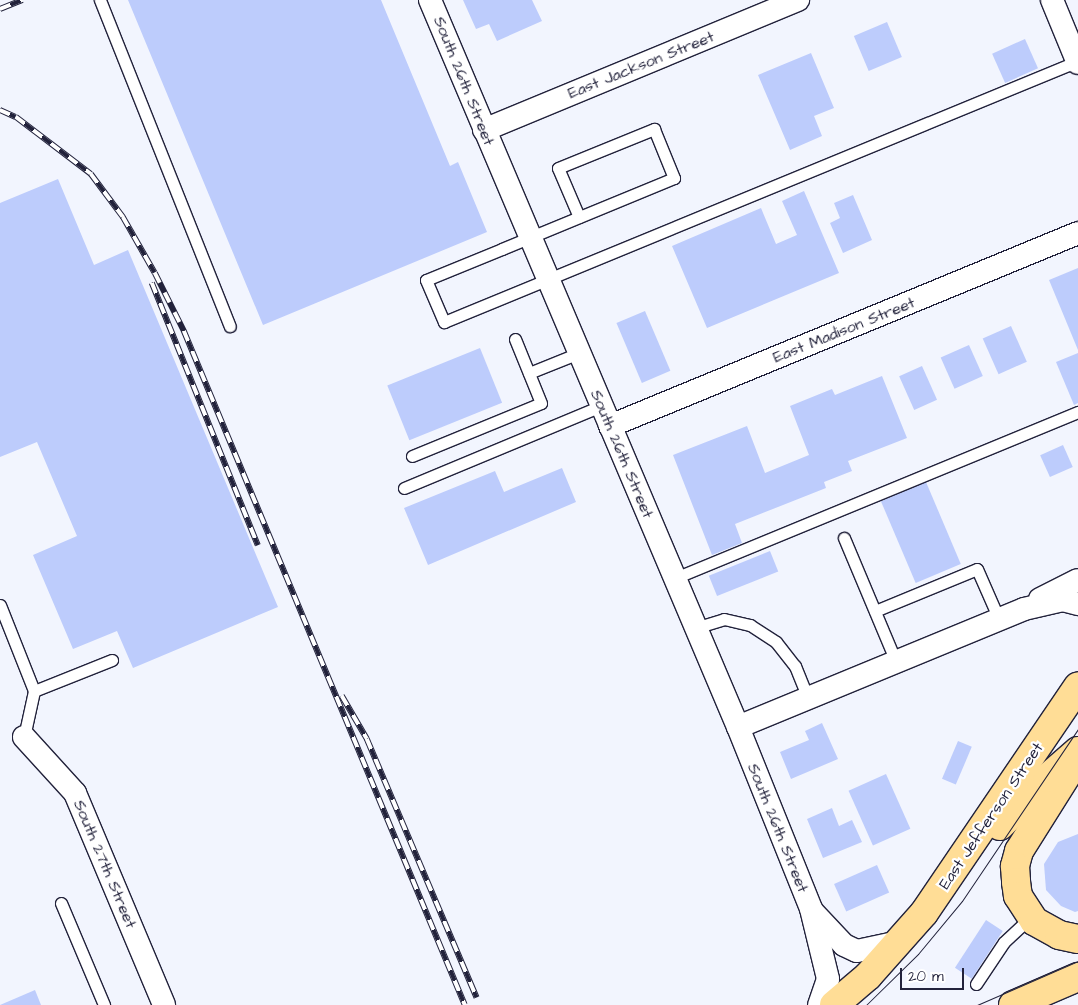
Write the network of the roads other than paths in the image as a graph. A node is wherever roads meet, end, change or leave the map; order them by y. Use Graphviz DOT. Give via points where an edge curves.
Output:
graph roads {
  1 [pos="100,0"];
  2 [pos="430,0"];
  3 [pos="798,0"];
  4 [pos="1052,0"];
  5 [pos="1078,61"];
  6 [pos="484,130"];
  7 [pos="579,217"];
  8 [pos="1078,233"];
  9 [pos="530,238"];
  10 [pos="548,280"];
  11 [pos="230,326"];
  12 [pos="515,339"];
  13 [pos="579,353"];
  14 [pos="529,373"];
  15 [pos="602,406"];
  16 [pos="1078,412"];
  17 [pos="610,426"];
  18 [pos="412,456"];
  19 [pos="404,488"];
  20 [pos="844,538"];
  21 [pos="675,578"];
  22 [pos="1078,580"];
  23 [pos="1078,604"];
  24 [pos="0,605"];
  25 [pos="1024,609"];
  26 [pos="875,611"];
  27 [pos="998,619"];
  28 [pos="695,628"];
  29 [pos="112,660"];
  30 [pos="896,662"];
  31 [pos="1078,686"];
  32 [pos="34,691"];
  33 [pos="808,698"];
  34 [pos="738,727"];
  35 [pos="24,737"];
  36 [pos="1078,751"];
  37 [pos="1078,758"];
  38 [pos="61,903"];
  39 [pos="811,909"];
  40 [pos="1029,914"];
  41 [pos="1078,939"];
  42 [pos="900,942"];
  43 [pos="1078,978"];
  44 [pos="976,984"];
  45 [pos="1078,993"];
  46 [pos="104,1005"];
  47 [pos="164,1005"];
  48 [pos="819,1005"];
  49 [pos="834,1005"];
  50 [pos="1013,1005"];
  51 [pos="1050,1005"];
  1 -- 11 [label="lane"];
  2 -- 6 [label="street, South 26th Street"];
  3 -- 6 [label="street, East Jackson Street"];
  4 -- 5 [label="street"];
  5 -- 10 [label="lane"];
  6 -- 9 [label="street, South 26th Street"];
  7 -- 7 [label="lane" via="674,178 654,129 558,168"];
  7 -- 9 [label="lane"];
  8 -- 17 [label="street, East Madison Street"];
  9 -- 10 [label="street, South 26th Street"];
  9 -- 10 [label="lane" via="426,280 440,314 444,322"];
  10 -- 13 [label="street, South 26th Street"];
  12 -- 14 [label="lane"];
  13 -- 14 [label="lane"];
  13 -- 15 [label="street, South 26th Street"];
  14 -- 18 [label="lane" via="541,403"];
  15 -- 17 [label="street, South 26th Street"];
  15 -- 19 [label="lane"];
  16 -- 21 [label="lane"];
  17 -- 21 [label="street, South 26th Street"];
  20 -- 26 [label="lane"];
  21 -- 28 [label="street, South 26th Street"];
  22 -- 25 [label="street"];
  23 -- 25 [label="street" via="1063,600"];
  24 -- 32 [label="lane"];
  25 -- 27 [label="street"];
  26 -- 27 [label="lane" via="977,569"];
  26 -- 30 [label="lane"];
  27 -- 30 [label="street"];
  28 -- 33 [label="lane" via="724,619 750,625 776,642 795,666"];
  28 -- 34 [label="street, South 26th Street"];
  29 -- 32 [label="lane"];
  30 -- 33 [label="street"];
  31 -- 42 [label="main road, East Jefferson Street" via="956,869"];
  32 -- 35 [label="lane"];
  33 -- 34 [label="street"];
  34 -- 39 [label="street, South 26th Street"];
  35 -- 47 [label="street, South 27th Street" via="75,793"];
  36 -- 42 [label="main road, East Jefferson Street" via="1004,821 932,920"];
  37 -- 40 [label="main road" via="1019,851 1015,866 1016,882"];
  38 -- 46 [label="lane"];
  39 -- 42 [label="street, South 26th Street" via="844,945 857,951"];
  39 -- 48 [label="street, South 26th Street" via="828,978"];
  40 -- 41 [label="main road" via="1046,929"];
  40 -- 44 [label="lane" via="1004,942"];
  42 -- 49 [label="main road, East Jefferson Street"];
  43 -- 50 [label="main road"];
  45 -- 51 [label="main road"];
}
